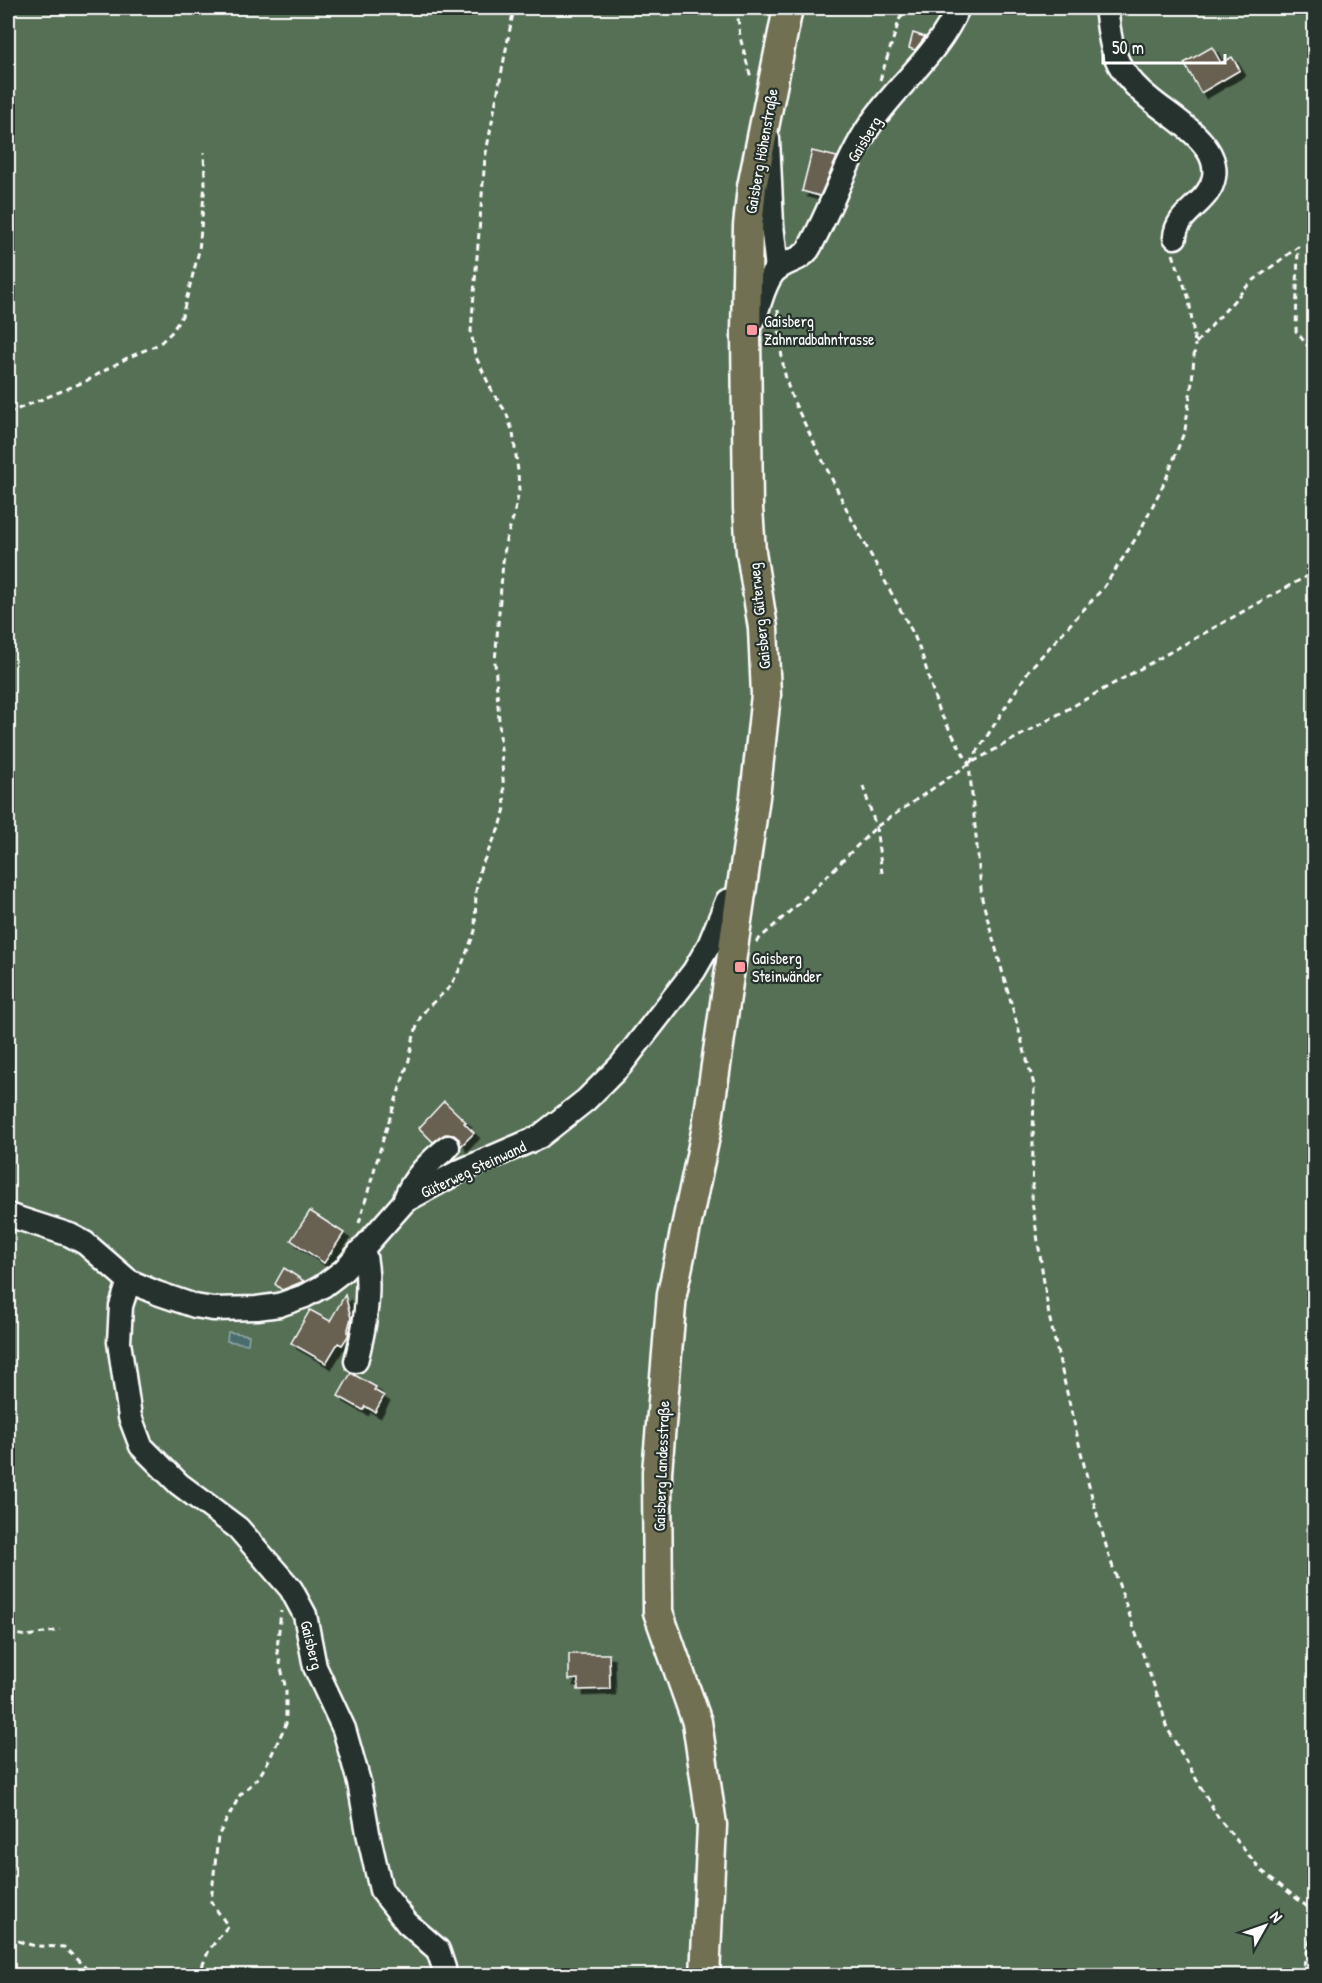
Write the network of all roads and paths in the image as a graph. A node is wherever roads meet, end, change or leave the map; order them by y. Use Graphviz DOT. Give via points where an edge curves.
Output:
graph roads {
  1 [pos="514,8"];
  2 [pos="737,8"];
  3 [pos="788,8"];
  4 [pos="926,8"];
  5 [pos="958,8"];
  6 [pos="1106,8"];
  7 [pos="751,79"];
  8 [pos="883,108"];
  9 [pos="766,119"];
  10 [pos="204,152"];
  11 [pos="1174,237"];
  12 [pos="777,270"];
  13 [pos="778,306"];
  14 [pos="747,331"];
  15 [pos="1195,344"];
  16 [pos="1314,354"];
  17 [pos="8,414"];
  18 [pos="1314,579"];
  19 [pos="969,764"];
  20 [pos="863,786"];
  21 [pos="876,827"];
  22 [pos="882,873"];
  23 [pos="740,898"];
  24 [pos="731,960"];
  25 [pos="448,1147"];
  26 [pos="405,1201"];
  27 [pos="8,1215"];
  28 [pos="358,1224"];
  29 [pos="360,1251"];
  30 [pos="129,1281"];
  31 [pos="356,1361"];
  32 [pos="286,1583"];
  33 [pos="60,1630"];
  34 [pos="8,1633"];
  35 [pos="1314,1912"];
  36 [pos="1314,1925"];
  37 [pos="8,1938"];
  38 [pos="94,1976"];
  39 [pos="198,1976"];
  40 [pos="444,1976"];
  41 [pos="705,1976"];
  42 [pos="1301,1976"];
  1 -- 28 [label="path" via="485,158 471,331 475,355 506,412 518,471 519,491 503,562 495,662 506,808 480,869 475,932 450,987 420,1018"];
  2 -- 7 [label="path"];
  3 -- 9 [label="main road, Gaisberg Höhenstraße"];
  4 -- 8 [label="path" via="903,14 897,24 879,83"];
  5 -- 8 [label="street, Gaisberg" via="926,60"];
  6 -- 11 [label="street" via="1111,41 1121,68 1150,99 1195,135 1211,156 1214,178 1208,191 1175,228"];
  8 -- 12 [label="street, Gaisberg" via="849,163 808,250 800,259"];
  9 -- 12 [label="street"];
  9 -- 14 [label="main road, Gaisberg Höhenstraße" via="748,226"];
  10 -- 17 [label="path" via="199,250 182,316 171,333 159,344 86,381"];
  11 -- 15 [label="path" via="1173,252 1189,299"];
  12 -- 14 [label="street"];
  13 -- 19 [label="path" via="783,367 793,400 914,635 938,709"];
  14 -- 23 [label="main road, Gaisberg Güterweg" via="748,508 763,628 765,695"];
  15 -- 16 [label="path" via="1250,284 1298,247 1296,331"];
  15 -- 19 [label="path" via="1185,430 1138,535 1104,587 1029,670"];
  18 -- 19 [label="path" via="1307,576"];
  19 -- 21 [label="path"];
  19 -- 35 [label="path" via="982,898 1034,1085 1032,1201 1049,1316 1109,1556 1166,1726 1192,1776 1219,1819 1262,1871"];
  20 -- 21 [label="path"];
  21 -- 22 [label="path"];
  21 -- 24 [label="path" via="810,893"];
  23 -- 24 [label="main road"];
  23 -- 26 [label="street, Güterweg Steinwand" via="727,901 710,945 694,971 621,1065 586,1100 539,1137 460,1171"];
  24 -- 41 [label="main road, Gaisberg Landesstraße" via="707,1127 672,1294 657,1472 658,1612 697,1722 712,1825"];
  25 -- 26 [label="street" via="435,1157"];
  26 -- 29 [label="street, Güterweg Steinwand"];
  27 -- 30 [label="street, Güterweg Steinwand" via="77,1238"];
  29 -- 30 [label="street, Güterweg Steinwand" via="337,1276 313,1293 257,1308 195,1306"];
  29 -- 31 [label="street" via="365,1256 366,1285"];
  30 -- 32 [label="street, Gaisberg" via="121,1306 119,1342 127,1402 141,1446 179,1484 238,1528"];
  32 -- 39 [label="path" via="277,1649 286,1690 286,1724 259,1777 240,1795 218,1836 211,1902 228,1926 209,1950"];
  32 -- 40 [label="street, Gaisberg" via="305,1616 315,1667 344,1729 381,1890 407,1923 438,1950"];
  33 -- 34 [label="path" via="27,1636"];
  36 -- 42 [label="path"];
  37 -- 38 [label="path" via="35,1946 64,1947"];
}
